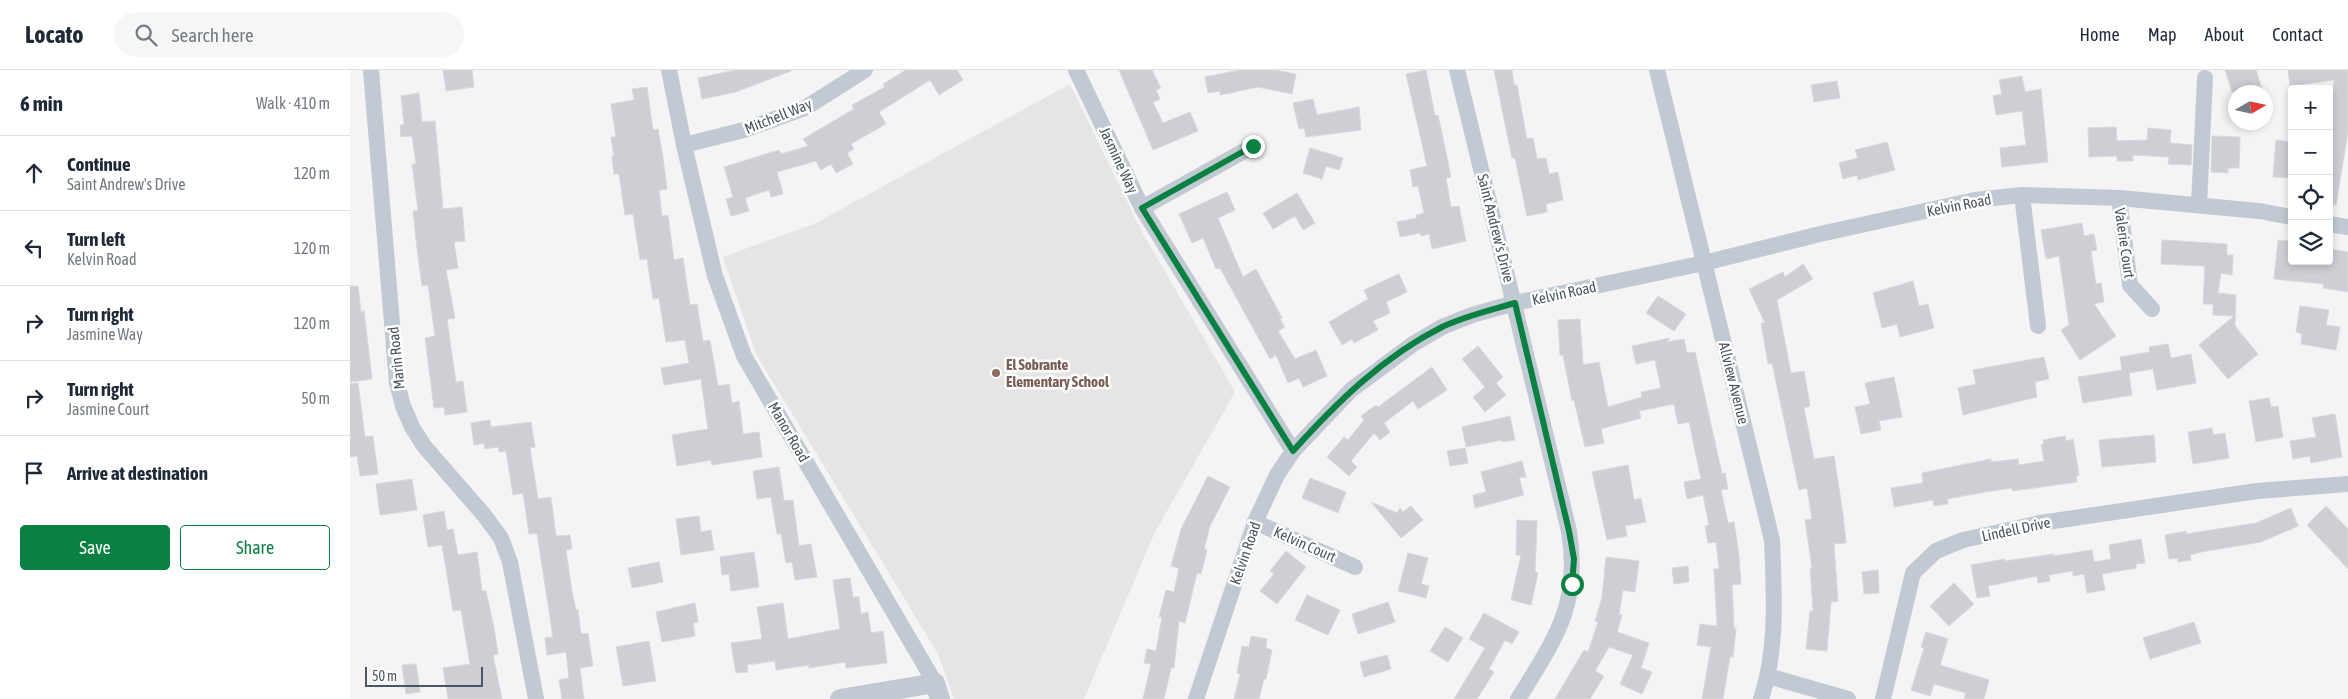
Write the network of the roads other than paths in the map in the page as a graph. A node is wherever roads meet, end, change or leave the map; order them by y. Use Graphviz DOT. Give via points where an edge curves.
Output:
graph roads {
  1 [pos="371,70"];
  2 [pos="669,70"];
  3 [pos="865,70"];
  4 [pos="1076,70"];
  5 [pos="1457,70"];
  6 [pos="1657,70"];
  7 [pos="2204,78"];
  8 [pos="684,145"];
  9 [pos="1253,146"];
  10 [pos="2022,195"];
  11 [pos="2119,198"];
  12 [pos="2199,205"];
  13 [pos="1142,208"];
  14 [pos="2288,216"];
  15 [pos="2333,225"];
  16 [pos="2348,227"];
  17 [pos="1704,263"];
  18 [pos="1515,303"];
  19 [pos="2152,309"];
  20 [pos="2038,326"];
  21 [pos="1293,451"];
  22 [pos="2348,484"];
  23 [pos="1256,522"];
  24 [pos="1355,567"];
  25 [pos="1768,676"];
  26 [pos="938,691"];
  27 [pos="536,699"];
  28 [pos="840,699"];
  29 [pos="1196,699"];
  30 [pos="1518,699"];
  31 [pos="1760,699"];
  32 [pos="1848,699"];
  33 [pos="1883,699"];
  1 -- 27 [label="street, Marin Road" via="397,383 403,406 424,446 501,538 510,562"];
  2 -- 8 [label="street, Manor Road"];
  3 -- 8 [label="street, Mitchell Way" via="805,108 744,130"];
  4 -- 13 [label="street, Jasmine Way"];
  5 -- 18 [label="street, Saint Andrew's Drive"];
  6 -- 17 [label="street, Allview Avenue"];
  7 -- 12 [label="street"];
  8 -- 26 [label="street, Manor Road" via="715,276 744,356"];
  9 -- 13 [label="street"];
  10 -- 11 [label="street, Kelvin Road"];
  10 -- 17 [label="street, Kelvin Road" via="1975,200"];
  10 -- 20 [label="street"];
  11 -- 12 [label="street, Kelvin Road"];
  11 -- 19 [label="street, Valerie Court" via="2130,285"];
  12 -- 14 [label="street, Kelvin Road"];
  13 -- 21 [label="street, Jasmine Way"];
  15 -- 16 [label="street"];
  17 -- 18 [label="street, Kelvin Road"];
  17 -- 25 [label="street, Allview Avenue" via="1772,540 1775,613"];
  18 -- 21 [label="street, Kelvin Road" via="1442,327 1413,344 1351,390"];
  18 -- 30 [label="street, Saint Andrew's Drive" via="1574,559 1572,584 1554,641"];
  21 -- 23 [label="street, Kelvin Road" via="1277,475"];
  22 -- 33 [label="street, Lindell Drive" via="2257,491 2040,522 1962,540 1936,551 1913,572"];
  23 -- 24 [label="street, Kelvin Court"];
  23 -- 29 [label="street, Kelvin Road"];
  25 -- 31 [label="street, Allview Avenue"];
  25 -- 32 [label="street"];
  26 -- 28 [label="street"];
}
